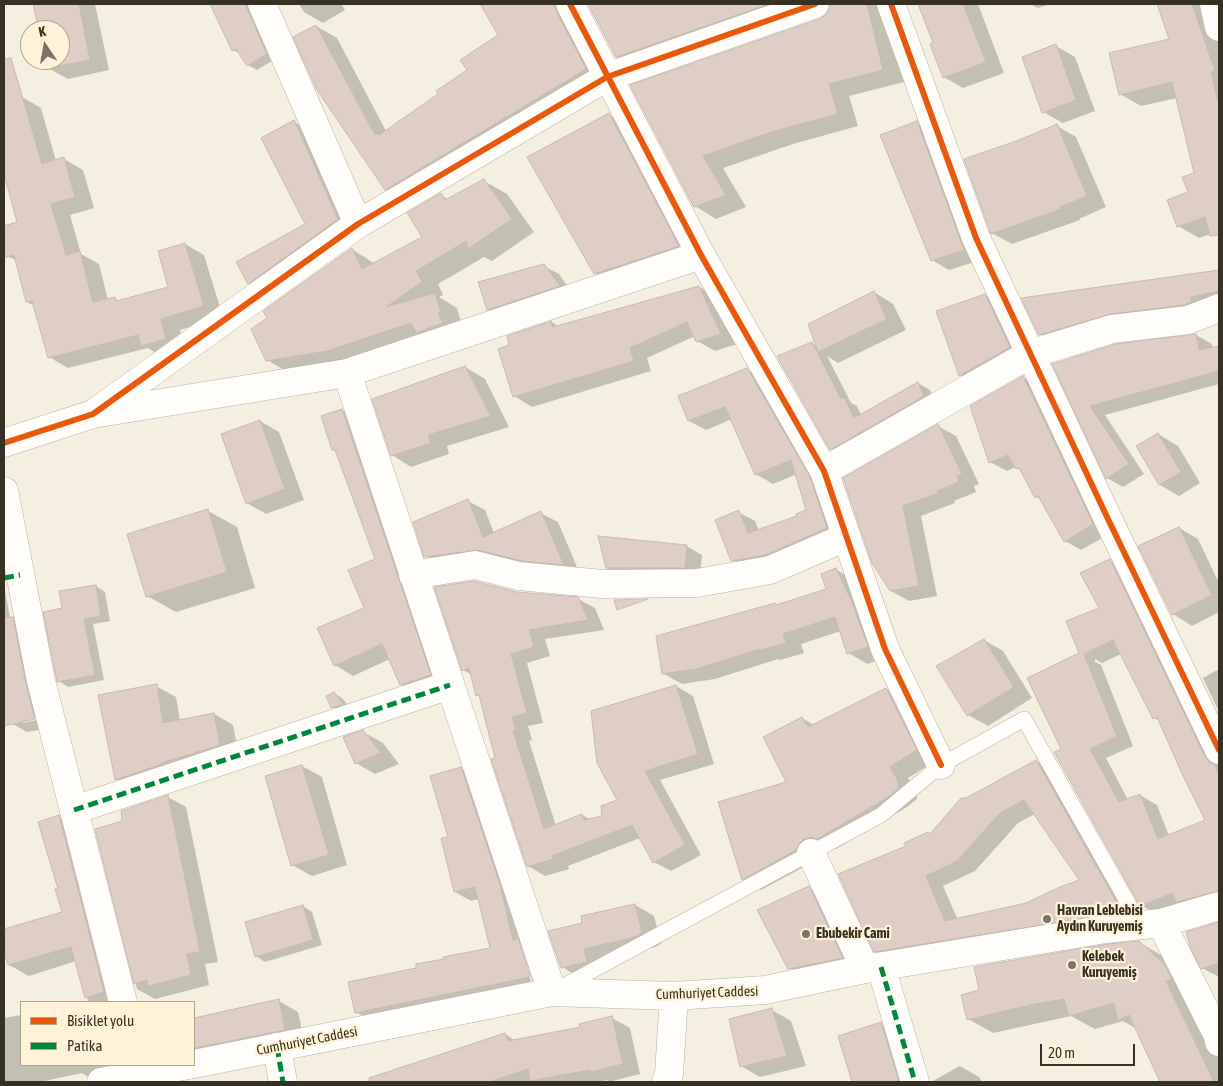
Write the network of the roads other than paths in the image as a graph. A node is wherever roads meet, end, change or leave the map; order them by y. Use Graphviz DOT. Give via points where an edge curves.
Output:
graph roads {
  1 [pos="262,4"];
  2 [pos="570,4"];
  3 [pos="815,4"];
  4 [pos="890,4"];
  5 [pos="1214,4"];
  6 [pos="1219,27"];
  7 [pos="607,77"];
  8 [pos="358,224"];
  9 [pos="701,255"];
  10 [pos="1219,308"];
  11 [pos="1030,354"];
  12 [pos="347,373"];
  13 [pos="93,414"];
  14 [pos="4,444"];
  15 [pos="824,470"];
  16 [pos="4,491"];
  17 [pos="846,537"];
  18 [pos="413,575"];
  19 [pos="12,576"];
  20 [pos="450,685"];
  21 [pos="1219,750"];
  22 [pos="940,765"];
  23 [pos="74,810"];
  24 [pos="811,853"];
  25 [pos="1219,906"];
  26 [pos="1151,924"];
  27 [pos="873,968"];
  28 [pos="552,992"];
  29 [pos="674,996"];
  30 [pos="123,1001"];
  31 [pos="1219,1042"];
  32 [pos="277,1047"];
  33 [pos="195,1064"];
  34 [pos="176,1066"];
  35 [pos="141,1069"];
  36 [pos="101,1082"];
  37 [pos="283,1082"];
  38 [pos="666,1082"];
  39 [pos="915,1082"];
  1 -- 8 [label="street"];
  2 -- 7 [label="street"];
  3 -- 7 [label="street"];
  4 -- 11 [label="street" via="976,238"];
  5 -- 6 [label="street"];
  7 -- 8 [label="street"];
  7 -- 9 [label="street"];
  8 -- 13 [label="street"];
  9 -- 12 [label="street"];
  9 -- 15 [label="street"];
  10 -- 11 [label="street" via="1188,320 1112,329"];
  11 -- 15 [label="street"];
  11 -- 21 [label="street"];
  12 -- 13 [label="street"];
  12 -- 18 [label="street"];
  13 -- 14 [label="street"];
  15 -- 17 [label="street"];
  16 -- 19 [label="street"];
  17 -- 18 [label="street" via="770,570 697,583 602,584 519,576 475,565"];
  17 -- 22 [label="street" via="885,649"];
  18 -- 20 [label="street"];
  19 -- 23 [label="street"];
  20 -- 23 [label="street"];
  20 -- 28 [label="street"];
  22 -- 24 [label="lane" via="881,815"];
  22 -- 26 [label="lane" via="1024,719"];
  23 -- 30 [label="street"];
  24 -- 27 [label="street"];
  24 -- 28 [label="lane"];
  25 -- 26 [label="street, Cumhuriyet Caddesi"];
  26 -- 27 [label="street, Cumhuriyet Caddesi"];
  26 -- 31 [label="street"];
  27 -- 29 [label="street, Cumhuriyet Caddesi" via="765,990"];
  27 -- 39 [label="street"];
  28 -- 29 [label="street, Cumhuriyet Caddesi"];
  28 -- 32 [label="street, Cumhuriyet Caddesi"];
  29 -- 38 [label="street"];
  32 -- 33 [label="street, Cumhuriyet Caddesi"];
  32 -- 37 [label="street"];
  34 -- 35 [label="street"];
  35 -- 36 [label="street"];
}
